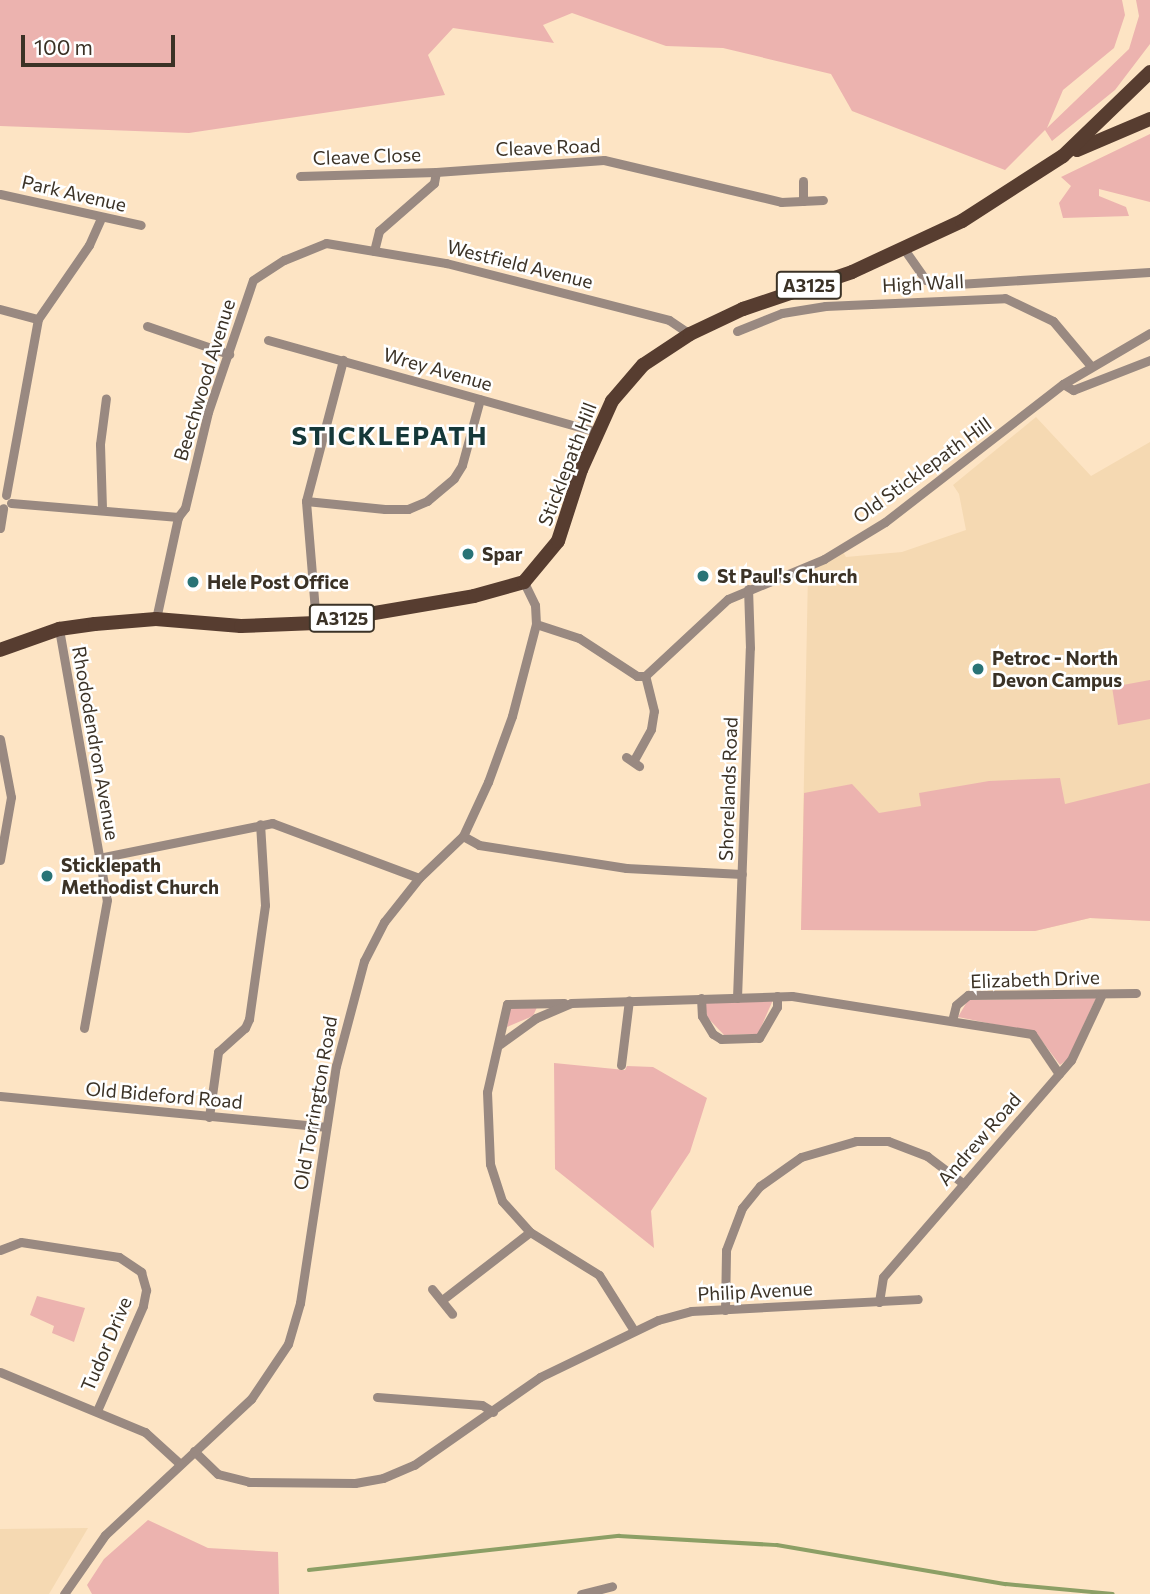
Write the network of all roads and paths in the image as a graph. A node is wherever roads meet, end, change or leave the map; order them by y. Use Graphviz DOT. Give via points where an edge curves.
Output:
graph roads {
  1 [pos="1150,72"];
  2 [pos="1150,119"];
  3 [pos="1063,156"];
  4 [pos="436,172"];
  5 [pos="299,176"];
  6 [pos="803,181"];
  7 [pos="0,194"];
  8 [pos="823,200"];
  9 [pos="803,201"];
  10 [pos="101,218"];
  11 [pos="141,225"];
  12 [pos="335,243"];
  13 [pos="904,249"];
  14 [pos="374,251"];
  15 [pos="1150,272"];
  16 [pos="0,309"];
  17 [pos="38,319"];
  18 [pos="147,326"];
  19 [pos="737,331"];
  20 [pos="1150,333"];
  21 [pos="690,334"];
  22 [pos="268,340"];
  23 [pos="229,354"];
  24 [pos="343,360"];
  25 [pos="1150,360"];
  26 [pos="1090,365"];
  27 [pos="1063,384"];
  28 [pos="106,398"];
  29 [pos="480,399"];
  30 [pos="597,432"];
  31 [pos="306,501"];
  32 [pos="4,502"];
  33 [pos="102,508"];
  34 [pos="178,517"];
  35 [pos="0,528"];
  36 [pos="524,582"];
  37 [pos="748,589"];
  38 [pos="156,619"];
  39 [pos="316,623"];
  40 [pos="536,624"];
  41 [pos="59,629"];
  42 [pos="0,650"];
  43 [pos="645,677"];
  44 [pos="0,743"];
  45 [pos="633,761"];
  46 [pos="260,824"];
  47 [pos="463,836"];
  48 [pos="99,858"];
  49 [pos="0,860"];
  50 [pos="743,874"];
  51 [pos="419,878"];
  52 [pos="1136,993"];
  53 [pos="1101,994"];
  54 [pos="777,996"];
  55 [pos="701,998"];
  56 [pos="737,999"];
  57 [pos="629,1000"];
  58 [pos="571,1003"];
  59 [pos="952,1021"];
  60 [pos="84,1028"];
  61 [pos="500,1044"];
  62 [pos="621,1065"];
  63 [pos="1059,1073"];
  64 [pos="0,1097"];
  65 [pos="209,1117"];
  66 [pos="325,1127"];
  67 [pos="964,1184"];
  68 [pos="530,1232"];
  69 [pos="0,1250"];
  70 [pos="432,1289"];
  71 [pos="918,1299"];
  72 [pos="442,1300"];
  73 [pos="879,1302"];
  74 [pos="724,1310"];
  75 [pos="453,1314"];
  76 [pos="633,1329"];
  77 [pos="0,1372"];
  78 [pos="377,1396"];
  79 [pos="97,1411"];
  80 [pos="493,1412"];
  81 [pos="194,1451"];
  82 [pos="180,1464"];
  83 [pos="612,1586"];
  84 [pos="64,1594"];
  85 [pos="582,1594"];
  1 -- 3 [label="main road, A3125"];
  2 -- 3 [label="main road, A3125"];
  3 -- 13 [label="main road, A3125" via="962,220"];
  4 -- 5 [label="street, Cleave Close"];
  4 -- 9 [label="street, Cleave Road" via="604,160 780,202"];
  4 -- 14 [label="street" via="434,183 384,224"];
  6 -- 9 [label="street"];
  7 -- 10 [label="street, Park Avenue"];
  8 -- 9 [label="street, Cleave Road"];
  10 -- 11 [label="street, Park Avenue"];
  10 -- 17 [label="street" via="89,245"];
  12 -- 14 [label="street, Westfield Avenue"];
  12 -- 23 [label="street, Beechwood Avenue" via="261,272 253,280"];
  13 -- 15 [label="street" via="926,281 942,285"];
  13 -- 21 [label="main road, Sticklepath Hill / A3125" via="743,309"];
  14 -- 21 [label="street, Westfield Avenue" via="526,282 669,320"];
  16 -- 17 [label="street"];
  17 -- 32 [label="street"];
  18 -- 23 [label="street"];
  19 -- 26 [label="street, High Wall" via="782,313 825,306 1005,298 1053,321"];
  20 -- 26 [label="street, Old Sticklepath Hill"];
  21 -- 30 [label="main road, Sticklepath Hill / A3125" via="624,382"];
  22 -- 24 [label="street, Wrey Avenue"];
  23 -- 34 [label="street, Beechwood Avenue" via="208,412 185,508"];
  24 -- 29 [label="street, Wrey Avenue"];
  24 -- 31 [label="street"];
  25 -- 27 [label="street" via="1073,390"];
  26 -- 27 [label="street, Old Sticklepath Hill"];
  27 -- 37 [label="street, Old Sticklepath Hill" via="885,522 824,559"];
  28 -- 33 [label="street" via="100,444"];
  29 -- 30 [label="street, Wrey Avenue"];
  29 -- 31 [label="street" via="462,465 427,501 408,509 385,509"];
  30 -- 36 [label="main road, Sticklepath Hill / A3125" via="558,541"];
  31 -- 39 [label="street"];
  32 -- 33 [label="street"];
  32 -- 35 [label="street"];
  33 -- 34 [label="street"];
  34 -- 38 [label="street, Beechwood Avenue"];
  36 -- 39 [label="main road, A3125" via="474,596"];
  36 -- 40 [label="street, Old Torrington Road" via="535,605"];
  37 -- 43 [label="street, Old Sticklepath Hill" via="705,617"];
  37 -- 50 [label="street, Shorelands Road"];
  38 -- 39 [label="main road, A3125" via="241,626"];
  38 -- 41 [label="main road, A3125"];
  40 -- 43 [label="street" via="579,638"];
  40 -- 47 [label="street, Old Torrington Road" via="512,716"];
  41 -- 42 [label="main road, A3125"];
  41 -- 48 [label="street, Rhododendron Avenue"];
  43 -- 45 [label="street" via="653,720"];
  44 -- 49 [label="street" via="11,797"];
  46 -- 48 [label="street"];
  46 -- 51 [label="street" via="272,823 323,839"];
  46 -- 65 [label="street" via="265,905 249,1019 218,1052"];
  47 -- 50 [label="street, Shorelands Road" via="480,845 615,866"];
  47 -- 51 [label="street, Old Torrington Road"];
  48 -- 60 [label="street, Rhododendron Avenue" via="107,900"];
  50 -- 56 [label="street"];
  51 -- 66 [label="street, Old Torrington Road" via="384,922 364,961"];
  52 -- 53 [label="street, Elizabeth Drive"];
  53 -- 59 [label="street, Elizabeth Drive" via="968,995 956,1006"];
  53 -- 63 [label="street, Andrew Road" via="1071,1060"];
  54 -- 55 [label="street" via="777,1007 759,1038 721,1039 713,1034 702,1016"];
  54 -- 56 [label="street"];
  54 -- 59 [label="street"];
  55 -- 56 [label="street"];
  55 -- 57 [label="street"];
  57 -- 58 [label="street"];
  57 -- 62 [label="street"];
  58 -- 61 [label="street" via="536,1018"];
  58 -- 61 [label="street" via="509,1002"];
  59 -- 63 [label="street" via="1032,1034"];
  61 -- 68 [label="street" via="487,1092 491,1164 502,1201"];
  63 -- 67 [label="street, Andrew Road"];
  64 -- 65 [label="street, Old Bideford Road"];
  65 -- 66 [label="street, Old Bideford Road"];
  66 -- 81 [label="street, Old Torrington Road" via="300,1303 288,1344 251,1399"];
  67 -- 73 [label="street, Andrew Road" via="883,1277"];
  67 -- 74 [label="street" via="928,1156 888,1141 856,1141 801,1157 760,1186 742,1208 726,1250"];
  68 -- 72 [label="street"];
  68 -- 76 [label="street" via="599,1275"];
  69 -- 79 [label="street, Tudor Drive" via="20,1242 119,1256 141,1272 146,1290 143,1306"];
  70 -- 72 [label="street"];
  71 -- 73 [label="street, Philip Avenue"];
  72 -- 75 [label="street"];
  73 -- 74 [label="street, Philip Avenue"];
  74 -- 76 [label="street, Philip Avenue" via="691,1311"];
  76 -- 80 [label="street, Philip Avenue" via="540,1377"];
  77 -- 79 [label="street"];
  78 -- 80 [label="street" via="482,1405"];
  79 -- 82 [label="street" via="145,1432"];
  80 -- 81 [label="street, Philip Avenue" via="414,1465 355,1483 228,1478"];
  81 -- 82 [label="street, Old Torrington Road"];
  82 -- 84 [label="street, Old Torrington Road" via="105,1535"];
  83 -- 85 [label="street"];
}
